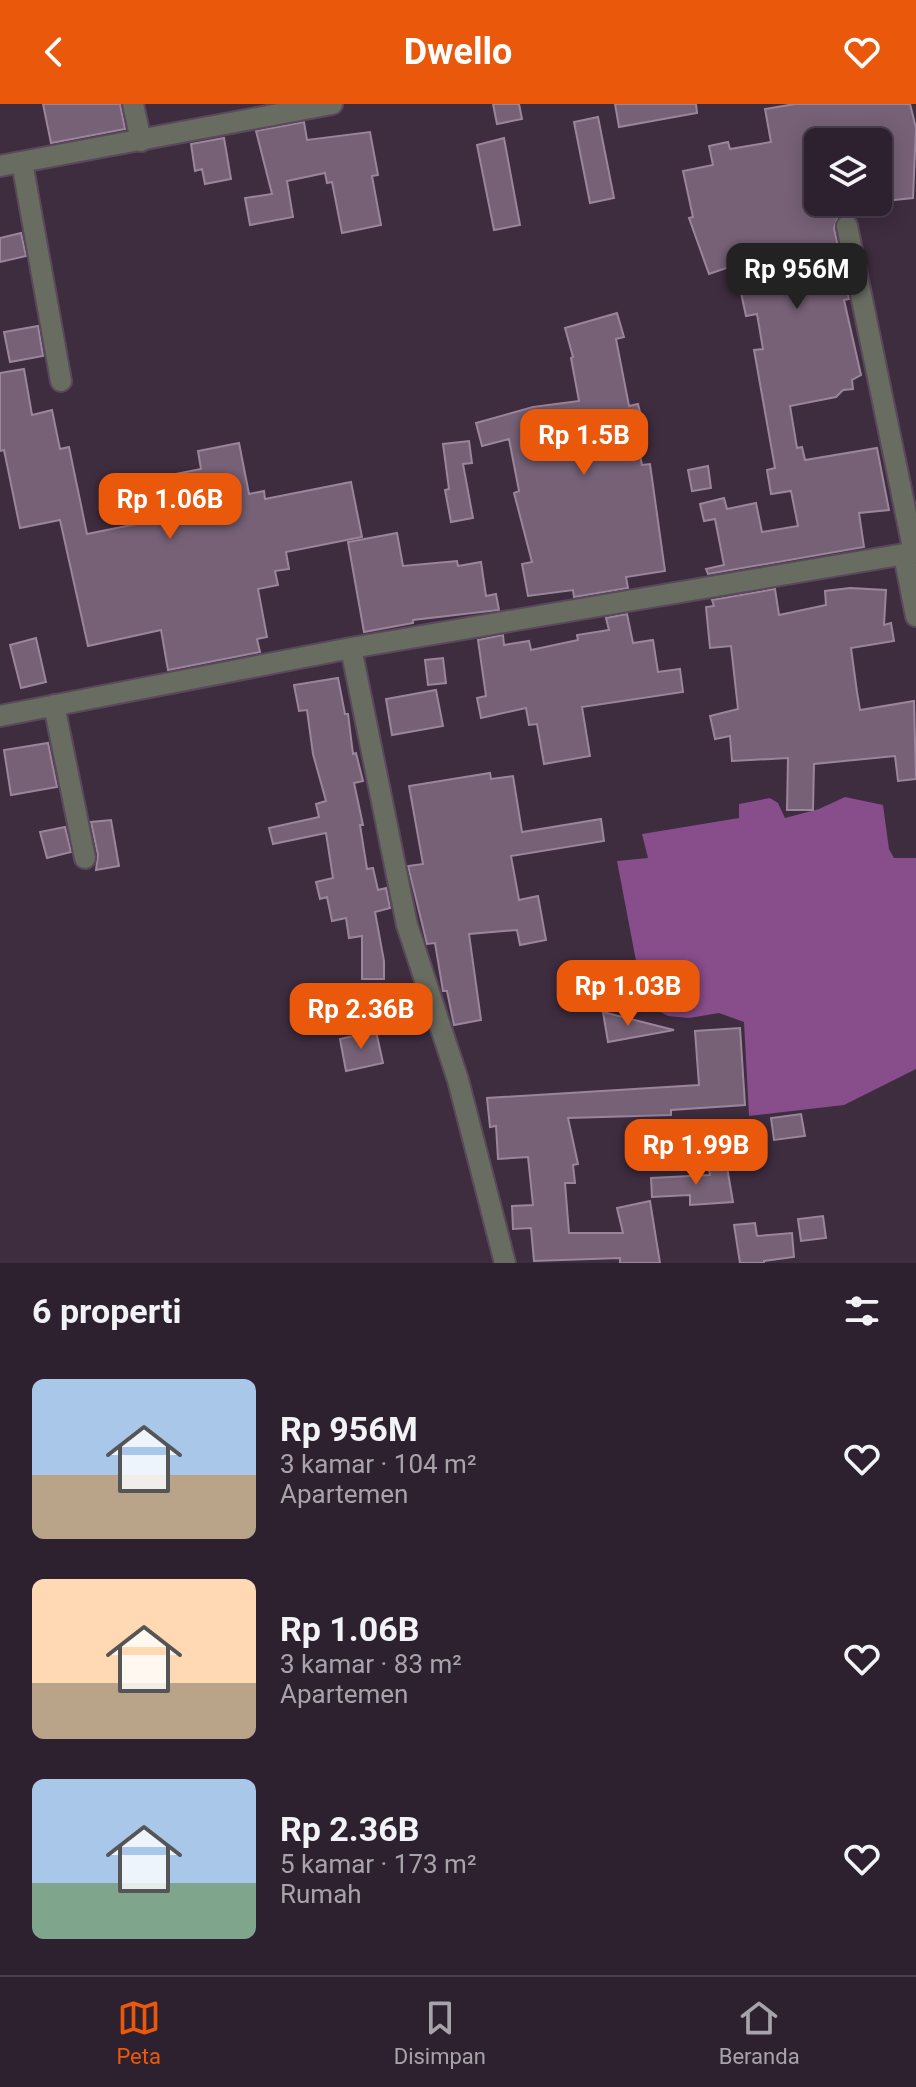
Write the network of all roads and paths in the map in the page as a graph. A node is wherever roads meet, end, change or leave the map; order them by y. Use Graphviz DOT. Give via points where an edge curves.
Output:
graph roads {
  1 [pos="133,104"];
  2 [pos="332,104"];
  3 [pos="141,141"];
  4 [pos="22,162"];
  5 [pos="0,166"];
  6 [pos="847,226"];
  7 [pos="61,381"];
  8 [pos="911,553"];
  9 [pos="916,616"];
  10 [pos="351,648"];
  11 [pos="54,705"];
  12 [pos="0,716"];
  13 [pos="85,858"];
  14 [pos="505,1263"];
  1 -- 3 [label="street"];
  2 -- 3 [label="street"];
  3 -- 4 [label="street"];
  4 -- 5 [label="street"];
  4 -- 7 [label="street"];
  6 -- 8 [label="street"];
  8 -- 9 [label="street"];
  8 -- 10 [label="street"];
  10 -- 11 [label="street"];
  10 -- 14 [label="street" via="407,925 458,1080"];
  11 -- 12 [label="street"];
  11 -- 13 [label="street"];
}
